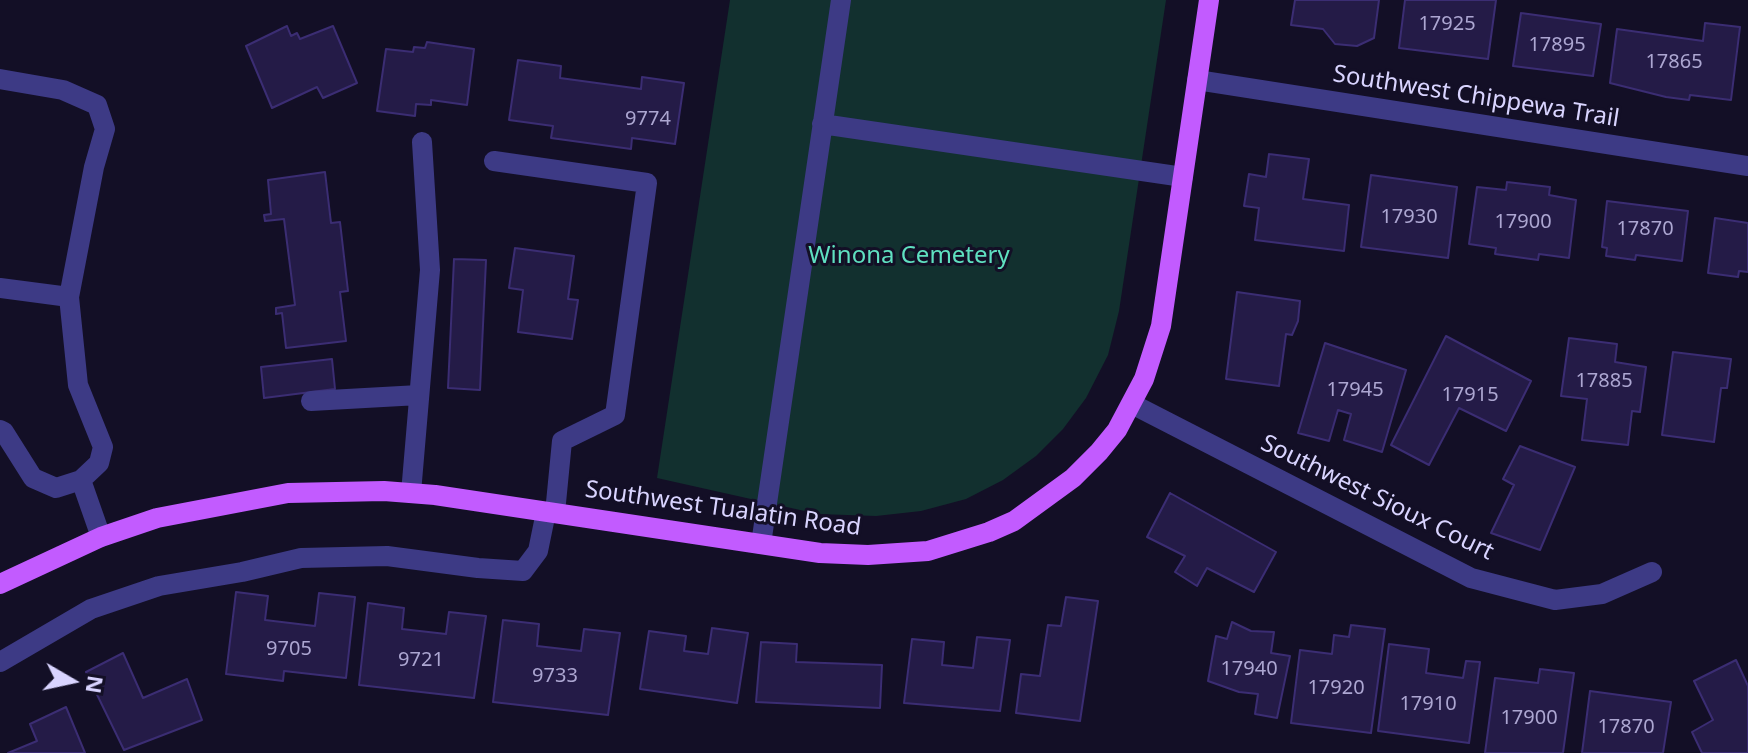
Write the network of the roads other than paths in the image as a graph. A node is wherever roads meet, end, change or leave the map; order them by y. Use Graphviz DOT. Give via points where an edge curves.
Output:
graph roads {
  1 [pos="841,0"];
  2 [pos="1209,0"];
  3 [pos="0,79"];
  4 [pos="1197,80"];
  5 [pos="822,124"];
  6 [pos="422,142"];
  7 [pos="494,161"];
  8 [pos="1748,166"];
  9 [pos="1183,177"];
  10 [pos="0,288"];
  11 [pos="69,297"];
  12 [pos="419,395"];
  13 [pos="311,401"];
  14 [pos="1132,404"];
  15 [pos="0,430"];
  16 [pos="81,480"];
  17 [pos="411,493"];
  18 [pos="550,512"];
  19 [pos="101,537"];
  20 [pos="761,544"];
  21 [pos="1652,572"];
  22 [pos="0,584"];
  23 [pos="0,662"];
  1 -- 5 [label="street"];
  2 -- 4 [label="main road, Southwest Tualatin Road"];
  3 -- 11 [label="street" via="63,90 97,105 105,129"];
  4 -- 8 [label="street, Southwest Chippewa Trail"];
  4 -- 9 [label="main road, Southwest Tualatin Road"];
  5 -- 9 [label="street"];
  5 -- 20 [label="street"];
  6 -- 12 [label="street" via="430,270"];
  7 -- 18 [label="street" via="647,183 615,415 562,441"];
  9 -- 14 [label="main road, Southwest Tualatin Road" via="1161,326"];
  10 -- 11 [label="street"];
  11 -- 16 [label="street" via="78,385 103,447 99,463"];
  12 -- 13 [label="street"];
  12 -- 17 [label="street"];
  14 -- 20 [label="main road, Southwest Tualatin Road" via="1099,452 1073,478 1033,509 989,532 900,554 820,553"];
  14 -- 21 [label="street, Southwest Sioux Court" via="1471,578 1555,600 1602,594"];
  15 -- 16 [label="street" via="33,478 56,488"];
  16 -- 19 [label="street"];
  17 -- 18 [label="main road, Southwest Tualatin Road"];
  17 -- 19 [label="main road, Southwest Tualatin Road" via="288,493 157,518"];
  18 -- 20 [label="main road, Southwest Tualatin Road"];
  18 -- 23 [label="street" via="538,551 523,571 387,556 301,558 159,586 91,609"];
  19 -- 22 [label="main road, Southwest Tualatin Road"];
}
